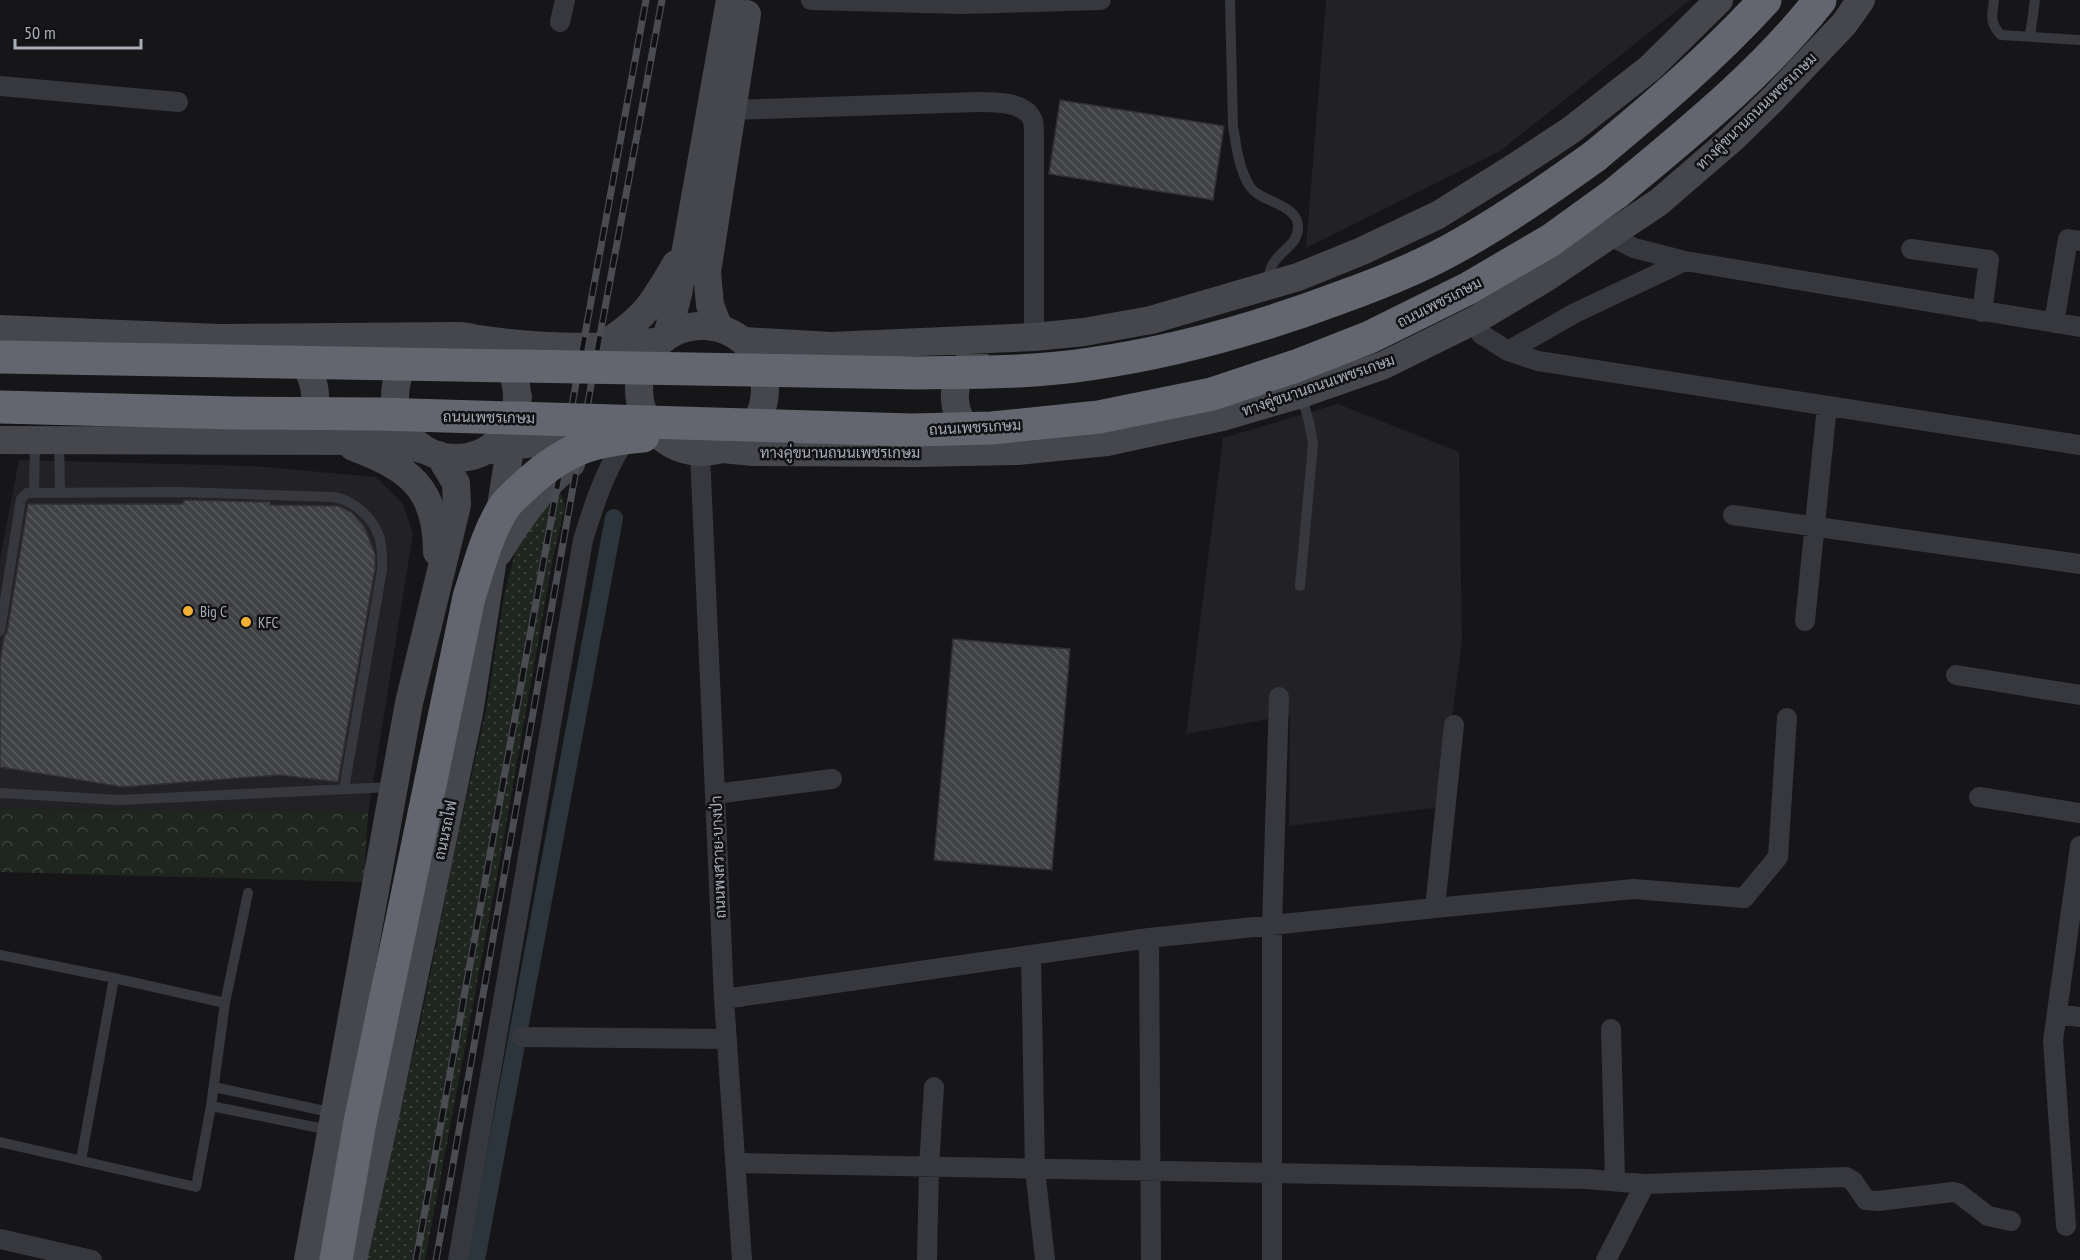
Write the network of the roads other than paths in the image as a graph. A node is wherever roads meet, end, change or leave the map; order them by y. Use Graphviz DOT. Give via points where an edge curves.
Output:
graph roads {
  1 [pos="565,0"];
  2 [pos="730,0"];
  3 [pos="749,0"];
  4 [pos="811,0"];
  5 [pos="1101,0"];
  6 [pos="1230,0"];
  7 [pos="1719,0"];
  8 [pos="1765,0"];
  9 [pos="1861,0"];
  10 [pos="1994,0"];
  11 [pos="2035,0"];
  12 [pos="1819,1"];
  13 [pos="560,22"];
  14 [pos="2030,36"];
  15 [pos="2080,40"];
  16 [pos="0,86"];
  17 [pos="178,102"];
  18 [pos="733,110"];
  19 [pos="1610,236"];
  20 [pos="2080,241"];
  21 [pos="684,249"];
  22 [pos="1911,249"];
  23 [pos="1685,261"];
  24 [pos="1269,285"];
  25 [pos="1982,312"];
  26 [pos="1478,319"];
  27 [pos="2054,323"];
  28 [pos="2080,327"];
  29 [pos="719,328"];
  30 [pos="0,329"];
  31 [pos="1084,332"];
  32 [pos="464,337"];
  33 [pos="1034,337"];
  34 [pos="219,338"];
  35 [pos="663,338"];
  36 [pos="744,341"];
  37 [pos="602,346"];
  38 [pos="1508,351"];
  39 [pos="0,357"];
  40 [pos="1301,394"];
  41 [pos="1827,406"];
  42 [pos="0,407"];
  43 [pos="516,407"];
  44 [pos="912,430"];
  45 [pos="0,440"];
  46 [pos="47,440"];
  47 [pos="339,441"];
  48 [pos="229,442"];
  49 [pos="1107,442"];
  50 [pos="615,445"];
  51 [pos="510,446"];
  52 [pos="2080,446"];
  53 [pos="701,450"];
  54 [pos="433,453"];
  55 [pos="474,455"];
  56 [pos="34,492"];
  57 [pos="60,492"];
  58 [pos="1733,515"];
  59 [pos="1814,525"];
  60 [pos="492,562"];
  61 [pos="2080,564"];
  62 [pos="1300,586"];
  63 [pos="436,591"];
  64 [pos="1805,621"];
  65 [pos="0,631"];
  66 [pos="1956,675"];
  67 [pos="2080,695"];
  68 [pos="1279,697"];
  69 [pos="409,703"];
  70 [pos="470,713"];
  71 [pos="1787,718"];
  72 [pos="1454,725"];
  73 [pos="832,779"];
  74 [pos="394,786"];
  75 [pos="344,789"];
  76 [pos="0,793"];
  77 [pos="715,794"];
  78 [pos="1979,797"];
  79 [pos="2080,813"];
  80 [pos="2080,846"];
  81 [pos="248,893"];
  82 [pos="1435,908"];
  83 [pos="1272,926"];
  84 [pos="1149,938"];
  85 [pos="1031,955"];
  86 [pos="0,956"];
  87 [pos="114,978"];
  88 [pos="724,999"];
  89 [pos="225,1003"];
  90 [pos="2057,1014"];
  91 [pos="2080,1017"];
  92 [pos="1611,1029"];
  93 [pos="522,1036"];
  94 [pos="727,1039"];
  95 [pos="934,1087"];
  96 [pos="214,1088"];
  97 [pos="211,1106"];
  98 [pos="343,1122"];
  99 [pos="0,1142"];
  100 [pos="81,1161"];
  101 [pos="735,1163"];
  102 [pos="929,1167"];
  103 [pos="1035,1169"];
  104 [pos="1150,1172"];
  105 [pos="1272,1174"];
  106 [pos="1615,1180"];
  107 [pos="1645,1184"];
  108 [pos="2011,1221"];
  109 [pos="2066,1226"];
  110 [pos="0,1239"];
  111 [pos="92,1260"];
  112 [pos="308,1260"];
  113 [pos="336,1260"];
  114 [pos="353,1260"];
  115 [pos="458,1260"];
  116 [pos="742,1260"];
  117 [pos="927,1260"];
  118 [pos="1045,1260"];
  119 [pos="1151,1260"];
  120 [pos="1272,1260"];
  121 [pos="1606,1260"];
  1 -- 13 [label="street"];
  2 -- 21 [label="main road"];
  3 -- 18 [label="main road"];
  4 -- 5 [label="street" via="961,4"];
  6 -- 24 [label="lane" via="1233,126 1244,174 1258,195 1280,204 1298,223 1297,236 1271,265"];
  7 -- 24 [label="main road" via="1650,68 1521,164 1427,220 1362,251"];
  8 -- 39 [label="highway, bridge" via="1666,97 1595,156 1534,201 1461,245 1381,283 1277,321 1089,365 918,373"];
  9 -- 19 [label="main road, ทางคู่ขนานถนนเพชรเกษม" via="1836,32 1731,139 1659,202"];
  10 -- 14 [label="lane" via="1993,27 2001,35"];
  11 -- 14 [label="lane"];
  12 -- 44 [label="highway, ถนนเพชรเกษม, bridge" via="1772,55 1701,122 1616,193 1551,240 1469,288 1370,337 1212,394 1099,417 992,428"];
  14 -- 15 [label="lane"];
  16 -- 17 [label="street"];
  18 -- 29 [label="main road" via="707,272 710,304"];
  18 -- 33 [label="street" via="977,102 1024,110 1033,121 1034,136"];
  19 -- 23 [label="street" via="1634,248"];
  19 -- 26 [label="main road, ทางคู่ขนานถนนเพชรเกษม"];
  20 -- 27 [label="street" via="2068,239"];
  21 -- 35 [label="main road" via="678,294"];
  21 -- 37 [label="main road" via="646,310"];
  22 -- 25 [label="street" via="1989,260"];
  23 -- 25 [label="street"];
  23 -- 38 [label="street" via="1575,313"];
  24 -- 31 [label="main road" via="1151,320"];
  25 -- 27 [label="street"];
  26 -- 38 [label="street" via="1481,334"];
  26 -- 40 [label="main road, ทางคู่ขนานถนนเพชรเกษม" via="1384,365"];
  27 -- 28 [label="street"];
  29 -- 35 [label="main road" via="683,328"];
  29 -- 36 [label="main road"];
  30 -- 34 [label="main road"];
  31 -- 33 [label="main road"];
  31 -- 49 [label="main road" via="985,351 972,358 956,382 957,412 965,426 992,442"];
  32 -- 34 [label="main road"];
  32 -- 37 [label="main road" via="518,345"];
  32 -- 43 [label="main road" via="492,347 506,361 515,378"];
  32 -- 54 [label="main road" via="435,339 417,349 404,364 396,383 395,403 400,422 412,439"];
  33 -- 36 [label="main road" via="831,346"];
  34 -- 48 [label="main road" via="277,343 293,351 306,363 315,396 303,426 288,434"];
  35 -- 37 [label="main road"];
  35 -- 53 [label="main road" via="647,356 640,373 641,410 650,427 664,440"];
  36 -- 53 [label="main road" via="758,359 765,380 765,402 742,439"];
  38 -- 41 [label="street" via="1538,361"];
  40 -- 49 [label="main road, ทางคู่ขนานถนนเพชรเกษม" via="1222,417"];
  40 -- 62 [label="lane" via="1313,444"];
  41 -- 52 [label="street"];
  41 -- 59 [label="street"];
  42 -- 44 [label="highway, ถนนเพชรเกษม, bridge"];
  43 -- 51 [label="main road, ถนนรถไฟ"];
  43 -- 55 [label="main road" via="505,434"];
  44 -- 98 [label="highway, bridge" via="670,433 617,438 575,450 550,463 505,506 469,597"];
  45 -- 46 [label="main road"];
  46 -- 48 [label="main road"];
  46 -- 56 [label="lane"];
  46 -- 57 [label="lane"];
  47 -- 48 [label="main road"];
  47 -- 54 [label="main road" via="399,443"];
  47 -- 63 [label="main road" via="396,466 424,493 436,523"];
  49 -- 53 [label="main road, ทางคู่ขนานถนนเพชรเกษม" via="1017,451 937,453"];
  50 -- 51 [label="main road, ถนนเพชรเกษม" via="566,441"];
  50 -- 53 [label="main road, ถนนเพชรเกษม"];
  50 -- 60 [label="main road" via="578,459 560,473 514,528"];
  50 -- 115 [label="street" via="583,540"];
  51 -- 55 [label="main road, ถนนเพชรเกษม"];
  51 -- 60 [label="main road, ถนนรถไฟ"];
  53 -- 77 [label="street, ถนนพงสวาย-บางป่า"];
  54 -- 55 [label="main road, ถนนเพชรเกษม" via="456,458"];
  54 -- 63 [label="main road" via="456,483 458,494"];
  56 -- 57 [label="lane"];
  56 -- 65 [label="lane" via="21,499"];
  57 -- 75 [label="lane" via="334,497 345,499 372,522 380,537 382,570"];
  58 -- 59 [label="street"];
  59 -- 61 [label="street"];
  59 -- 64 [label="street"];
  60 -- 70 [label="main road, ถนนรถไฟ"];
  63 -- 69 [label="main road"];
  66 -- 67 [label="street"];
  68 -- 83 [label="street"];
  69 -- 70 [label="main road" via="418,687 435,679 445,680 454,683 466,696"];
  69 -- 74 [label="main road"];
  70 -- 114 [label="main road, ถนนรถไฟ"];
  71 -- 82 [label="street" via="1778,857 1744,898 1635,889"];
  72 -- 82 [label="street"];
  73 -- 77 [label="street"];
  74 -- 75 [label="lane"];
  74 -- 98 [label="main road"];
  75 -- 76 [label="lane" via="119,800"];
  77 -- 88 [label="street, ถนนพงสวาย-บางป่า"];
  78 -- 79 [label="street"];
  80 -- 90 [label="street"];
  81 -- 89 [label="lane"];
  82 -- 83 [label="street"];
  83 -- 84 [label="street"];
  83 -- 105 [label="street"];
  84 -- 85 [label="street"];
  84 -- 104 [label="street"];
  85 -- 88 [label="street"];
  85 -- 103 [label="street"];
  86 -- 87 [label="lane"];
  87 -- 89 [label="lane"];
  87 -- 100 [label="lane"];
  88 -- 94 [label="street, ถนนพงสวาย-บางป่า"];
  89 -- 96 [label="lane"];
  90 -- 91 [label="street"];
  90 -- 109 [label="street" via="2053,1041"];
  92 -- 106 [label="street"];
  93 -- 94 [label="street"];
  94 -- 101 [label="street, ถนนพงสวาย-บางป่า"];
  95 -- 102 [label="street"];
  96 -- 97 [label="lane"];
  96 -- 98 [label="lane"];
  97 -- 98 [label="lane"];
  97 -- 100 [label="lane" via="196,1187"];
  98 -- 112 [label="main road"];
  98 -- 113 [label="highway"];
  99 -- 100 [label="lane"];
  101 -- 102 [label="street"];
  101 -- 116 [label="street, ถนนพงสวาย-บางป่า"];
  102 -- 103 [label="street"];
  102 -- 117 [label="street"];
  103 -- 104 [label="street"];
  103 -- 118 [label="street"];
  104 -- 105 [label="street"];
  104 -- 119 [label="street"];
  105 -- 106 [label="street"];
  105 -- 120 [label="street"];
  106 -- 107 [label="street"];
  107 -- 108 [label="street" via="1846,1177 1854,1181 1866,1200 1953,1192 1988,1216"];
  107 -- 121 [label="street"];
  110 -- 111 [label="street"];
}
